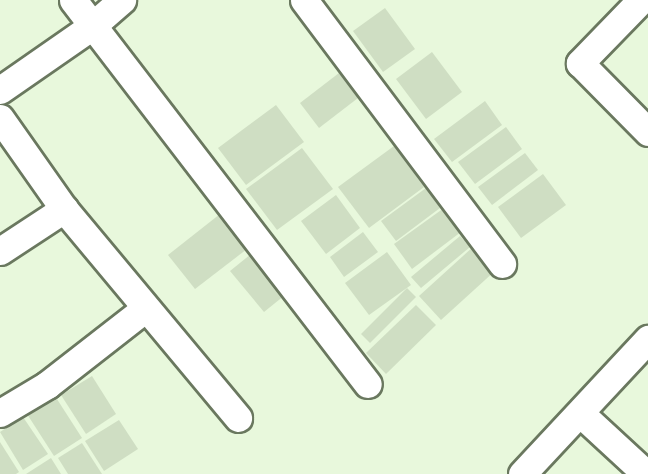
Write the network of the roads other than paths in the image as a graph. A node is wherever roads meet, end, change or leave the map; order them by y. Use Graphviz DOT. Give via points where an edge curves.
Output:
graph roads {
  1 [pos="73,0"];
  2 [pos="122,0"];
  3 [pos="304,0"];
  4 [pos="641,0"];
  5 [pos="92,26"];
  6 [pos="0,90"];
  7 [pos="0,118"];
  8 [pos="648,132"];
  9 [pos="64,209"];
  10 [pos="0,251"];
  11 [pos="502,264"];
  12 [pos="146,308"];
  13 [pos="648,339"];
  14 [pos="368,384"];
  15 [pos="0,413"];
  16 [pos="580,413"];
  17 [pos="238,418"];
  18 [pos="522,474"];
  19 [pos="646,474"];
  1 -- 5 [label="street"];
  2 -- 5 [label="street"];
  3 -- 11 [label="street"];
  4 -- 8 [label="street" via="580,63"];
  5 -- 6 [label="street"];
  5 -- 14 [label="street"];
  7 -- 9 [label="street"];
  9 -- 10 [label="street"];
  9 -- 12 [label="street"];
  12 -- 15 [label="street" via="47,385"];
  12 -- 17 [label="street"];
  13 -- 16 [label="street"];
  16 -- 18 [label="street"];
  16 -- 19 [label="street"];
}
